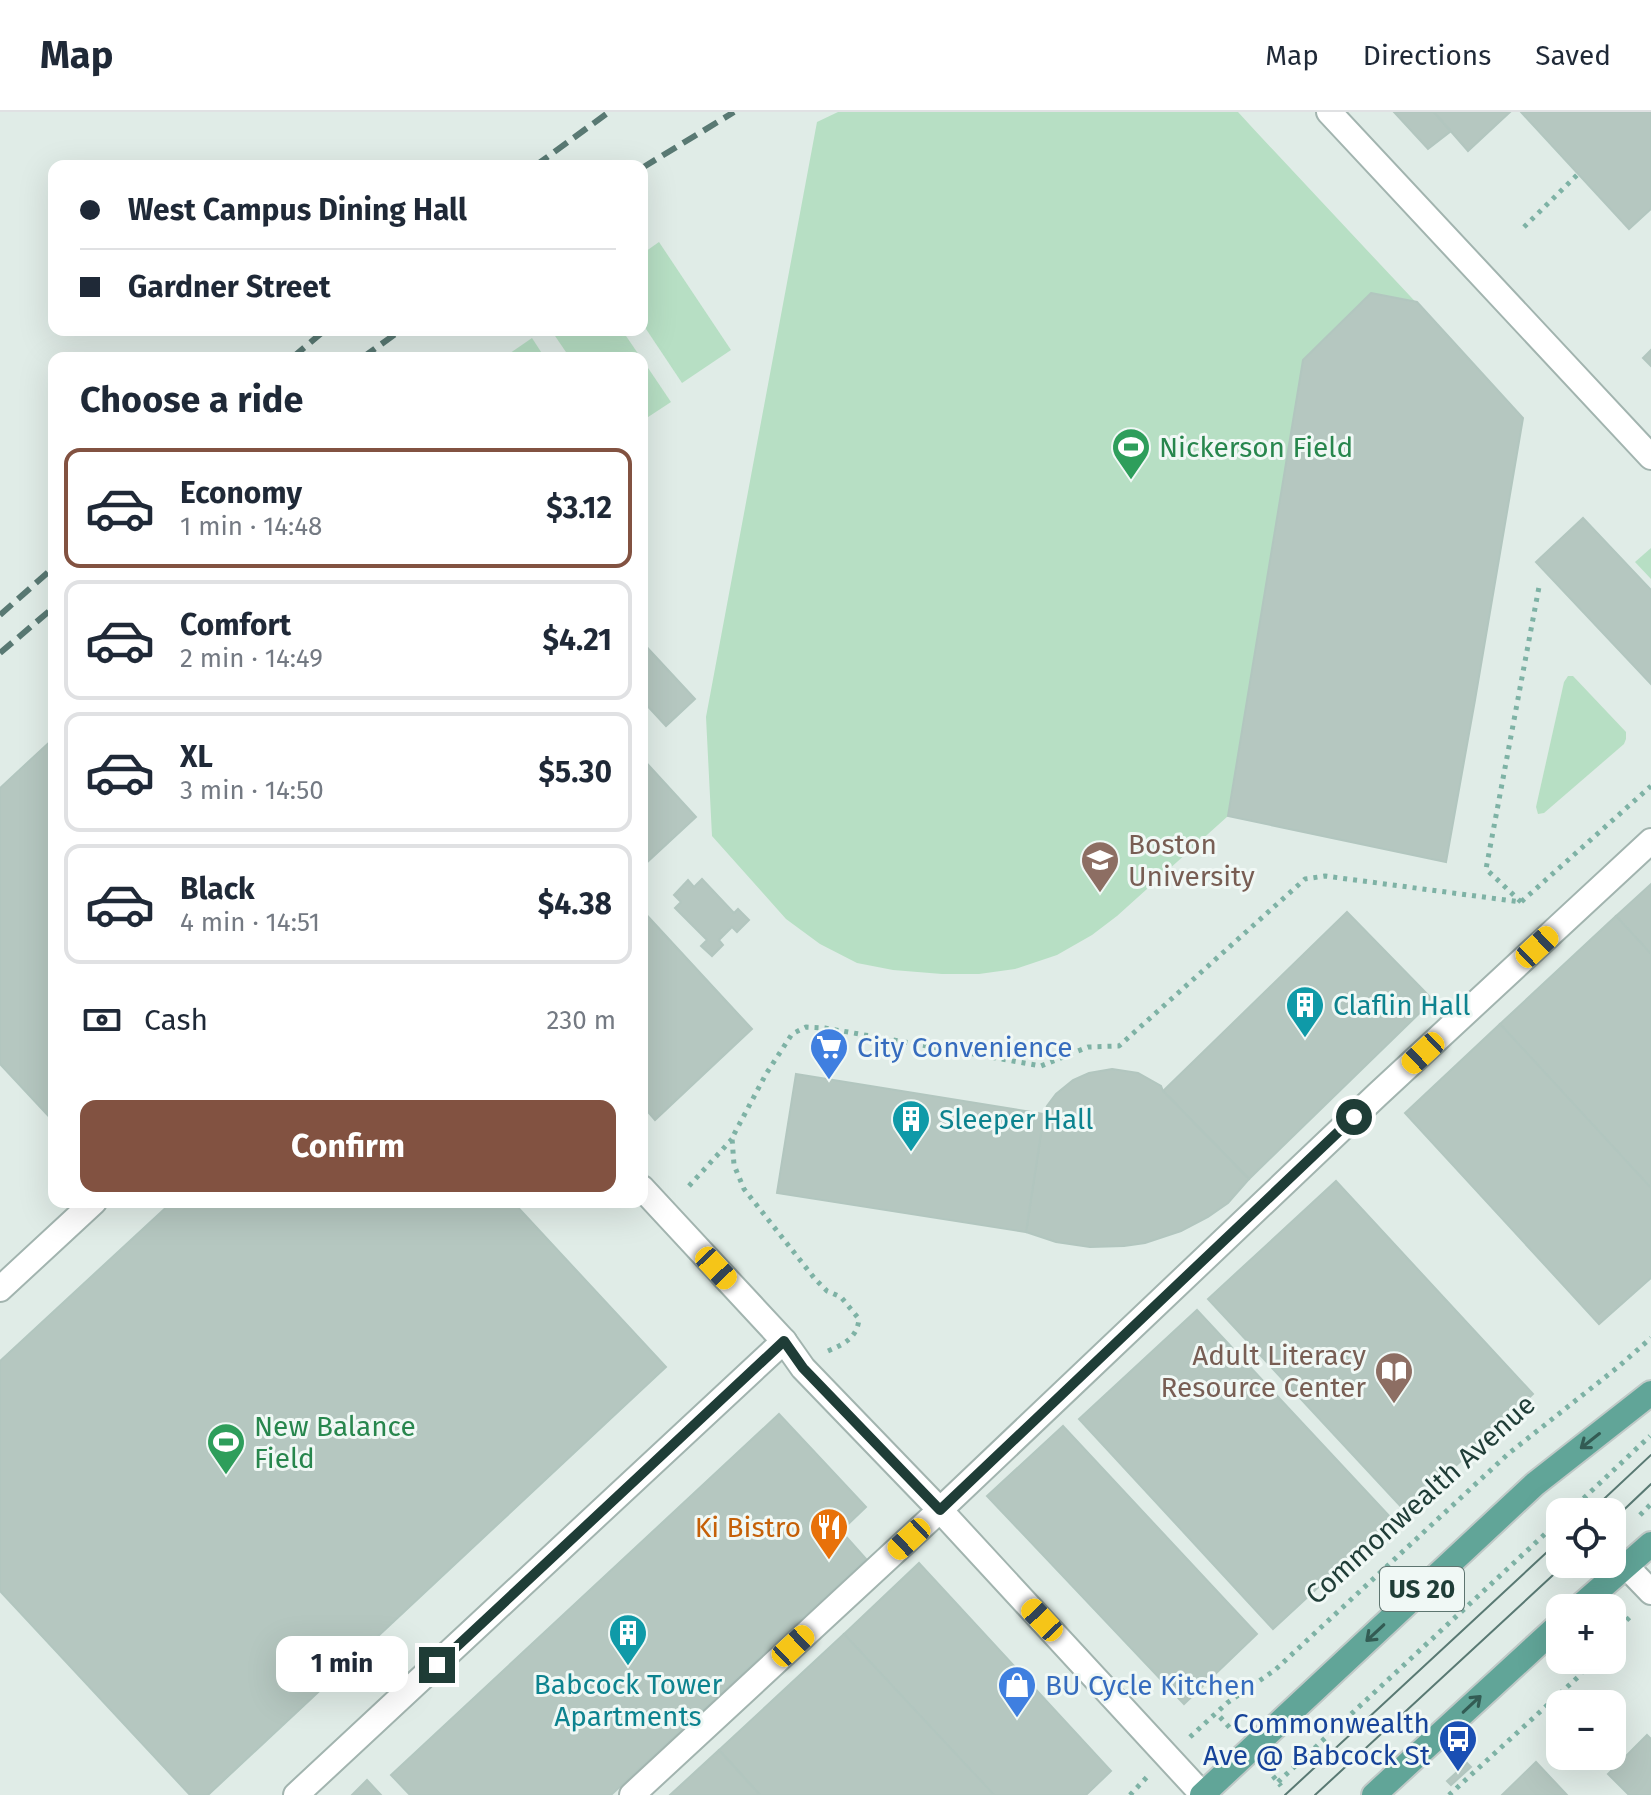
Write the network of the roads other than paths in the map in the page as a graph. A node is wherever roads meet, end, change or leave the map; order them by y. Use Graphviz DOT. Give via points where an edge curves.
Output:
graph roads {
  1 [pos="1329,112"];
  2 [pos="1651,457"];
  3 [pos="1651,841"];
  4 [pos="648,1194"];
  5 [pos="88,1208"];
  6 [pos="0,1289"];
  7 [pos="784,1341"];
  8 [pos="1651,1393"];
  9 [pos="940,1510"];
  10 [pos="1651,1544"];
  11 [pos="1626,1566"];
  12 [pos="1612,1578"];
  13 [pos="1594,1594"];
  14 [pos="1644,1601"];
  15 [pos="1546,1637"];
  16 [pos="296,1795"];
  17 [pos="632,1795"];
  18 [pos="1202,1795"];
  19 [pos="1374,1795"];
  1 -- 2 [label="street"];
  3 -- 9 [label="street"];
  4 -- 7 [label="street"];
  5 -- 6 [label="street"];
  7 -- 9 [label="street" via="803,1368"];
  7 -- 16 [label="street"];
  8 -- 18 [label="main road, US 20, one-way" via="1535,1484"];
  9 -- 17 [label="street"];
  9 -- 18 [label="street"];
  10 -- 11 [label="main road"];
  11 -- 14 [label="street"];
  12 -- 13 [label="main road"];
  19 -- 15 [label="main road, one-way"];
}
